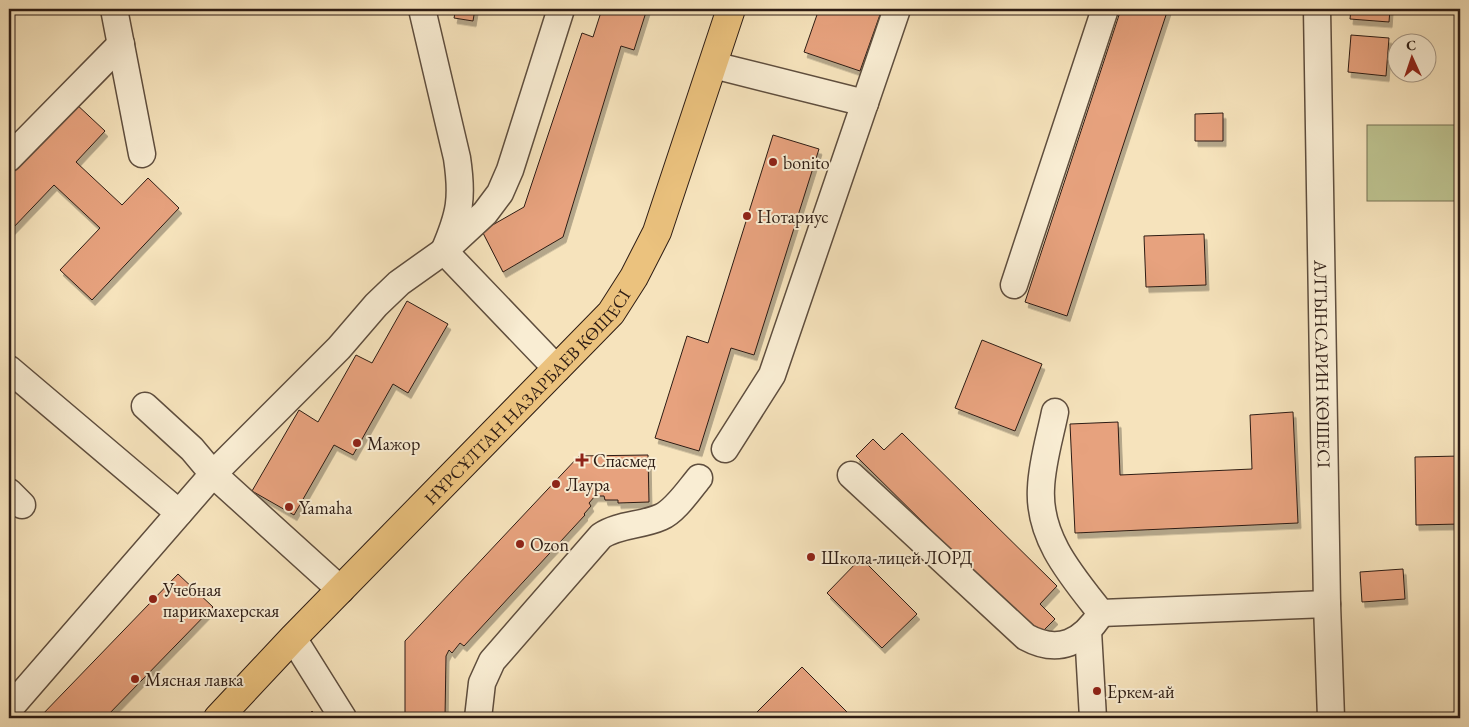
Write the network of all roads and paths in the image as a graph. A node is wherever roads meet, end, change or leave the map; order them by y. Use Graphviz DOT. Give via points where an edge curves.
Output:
graph roads {
  1 [pos="114,9"];
  2 [pos="422,9"];
  3 [pos="561,9"];
  4 [pos="731,9"];
  5 [pos="897,9"];
  6 [pos="1105,9"];
  7 [pos="1317,9"];
  8 [pos="121,44"];
  9 [pos="713,65"];
  10 [pos="865,103"];
  11 [pos="142,154"];
  12 [pos="9,158"];
  13 [pos="444,251"];
  14 [pos="1014,285"];
  15 [pos="9,369"];
  16 [pos="557,369"];
  17 [pos="145,406"];
  18 [pos="1055,412"];
  19 [pos="725,448"];
  20 [pos="213,474"];
  21 [pos="851,475"];
  22 [pos="700,478"];
  23 [pos="179,514"];
  24 [pos="341,590"];
  25 [pos="1327,604"];
  26 [pos="1095,622"];
  27 [pos="294,638"];
  28 [pos="9,709"];
  29 [pos="218,718"];
  30 [pos="343,718"];
  31 [pos="478,718"];
  32 [pos="1094,718"];
  33 [pos="1331,718"];
  1 -- 8 [label="street"];
  2 -- 13 [label="street" via="461,182 459,210"];
  3 -- 13 [label="street" via="500,193 485,213"];
  4 -- 9 [label="main road, НҰРСҰЛТАН НАЗАРБАЕВ КӨШЕСІ"];
  5 -- 10 [label="street"];
  6 -- 14 [label="street"];
  7 -- 25 [label="street, АЛТЫНСАРИН КӨШЕСІ"];
  8 -- 11 [label="street"];
  8 -- 12 [label="street"];
  9 -- 10 [label="street"];
  9 -- 16 [label="main road, НҰРСҰЛТАН НАЗАРБАЕВ КӨШЕСІ" via="647,254 611,313"];
  10 -- 19 [label="street" via="772,376"];
  13 -- 16 [label="street"];
  13 -- 20 [label="street" via="399,283 376,305 339,348"];
  15 -- 23 [label="street"];
  16 -- 24 [label="main road, НҰРСҰЛТАН НАЗАРБАЕВ КӨШЕСІ"];
  17 -- 20 [label="street" via="192,449"];
  18 -- 26 [label="street" via="1042,469 1043,513 1061,561"];
  20 -- 23 [label="street"];
  20 -- 24 [label="street"];
  21 -- 26 [label="street" via="1026,637 1040,644 1073,642"];
  22 -- 31 [label="street" via="668,513 601,536 492,661 482,683"];
  23 -- 28 [label="street"];
  24 -- 27 [label="main road, НҰРСҰЛТАН НАЗАРБАЕВ КӨШЕСІ"];
  25 -- 26 [label="street"];
  25 -- 33 [label="street, АЛТЫНСАРИН КӨШЕСІ"];
  26 -- 32 [label="street"];
  27 -- 29 [label="main road, НҰРСҰЛТАН НАЗАРБАЕВ КӨШЕСІ"];
  27 -- 30 [label="street"];
}
